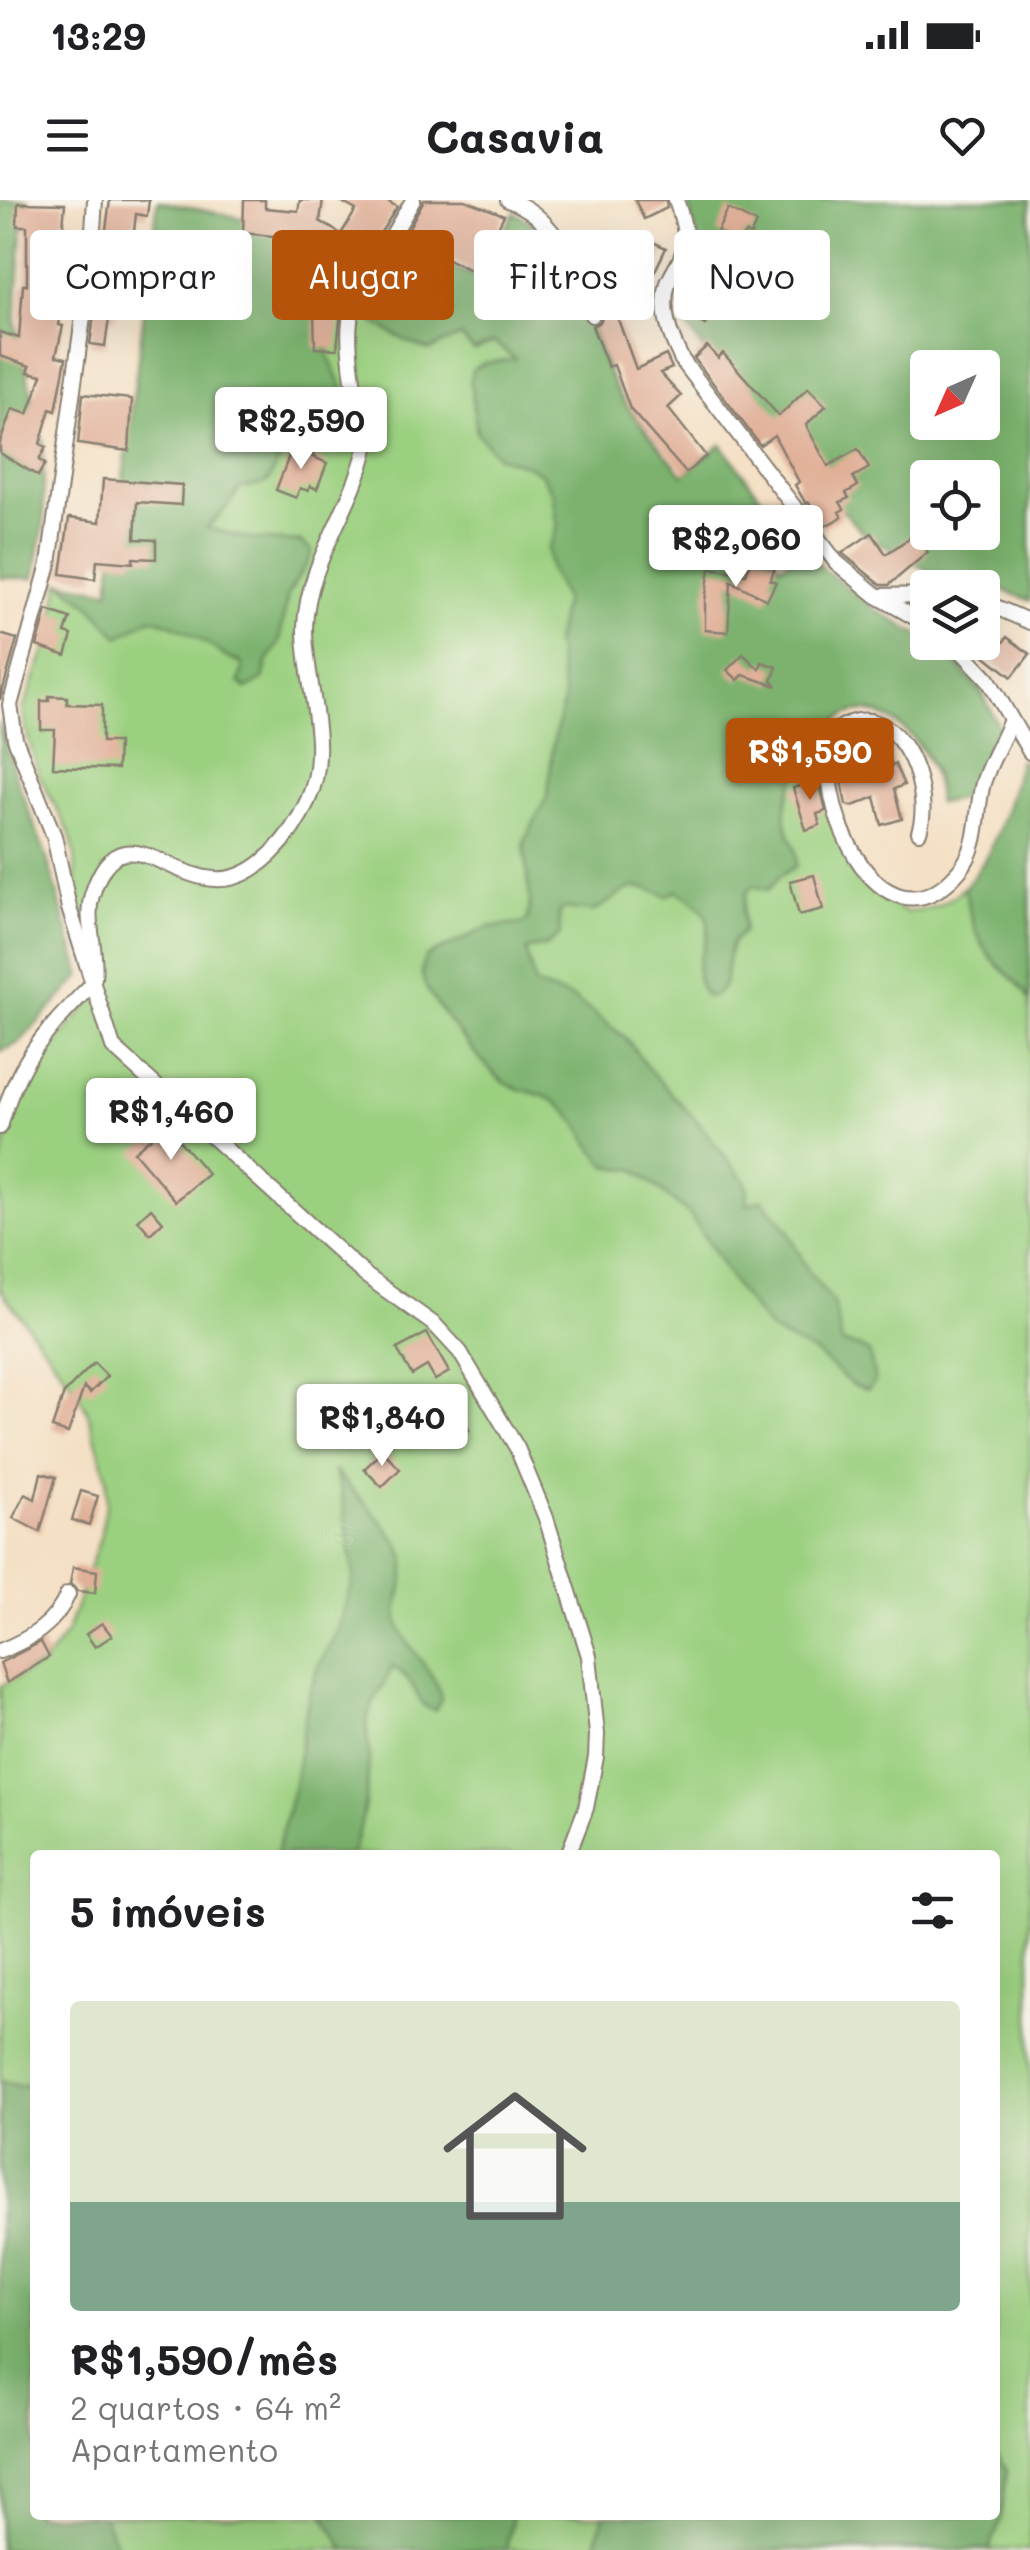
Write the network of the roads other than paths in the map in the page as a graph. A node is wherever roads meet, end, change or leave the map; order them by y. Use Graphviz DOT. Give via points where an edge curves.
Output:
graph roads {
  1 [pos="95,200"];
  2 [pos="413,200"];
  3 [pos="508,200"];
  4 [pos="676,200"];
  5 [pos="551,230"];
  6 [pos="910,595"];
  7 [pos="877,596"];
  8 [pos="1000,609"];
  9 [pos="910,615"];
  10 [pos="1030,622"];
  11 [pos="973,660"];
  12 [pos="1011,720"];
  13 [pos="1030,752"];
  14 [pos="919,832"];
  15 [pos="93,983"];
  16 [pos="0,1127"];
  17 [pos="68,1594"];
  18 [pos="0,1652"];
  19 [pos="570,1850"];
  1 -- 15 [label="street" via="49,564 10,705"];
  2 -- 15 [label="street" via="350,318 357,407 368,437 307,600 307,668 319,758 310,796 265,858 232,879 190,874 137,851 116,856 90,900"];
  3 -- 5 [label="street"];
  4 -- 7 [label="street" via="685,239 665,311 688,370 836,562"];
  6 -- 7 [label="street"];
  7 -- 9 [label="street"];
  8 -- 10 [label="street"];
  11 -- 12 [label="street"];
  12 -- 13 [label="street"];
  12 -- 14 [label="street" via="983,784 966,861 935,890 912,898 877,884 846,834 830,778 836,731 872,720 896,738 919,774"];
  15 -- 16 [label="street" via="28,1056"];
  15 -- 19 [label="street" via="108,1038 120,1056 365,1275 448,1338 516,1448 552,1532 589,1656 596,1757"];
  17 -- 18 [label="street" via="47,1625"];
}
